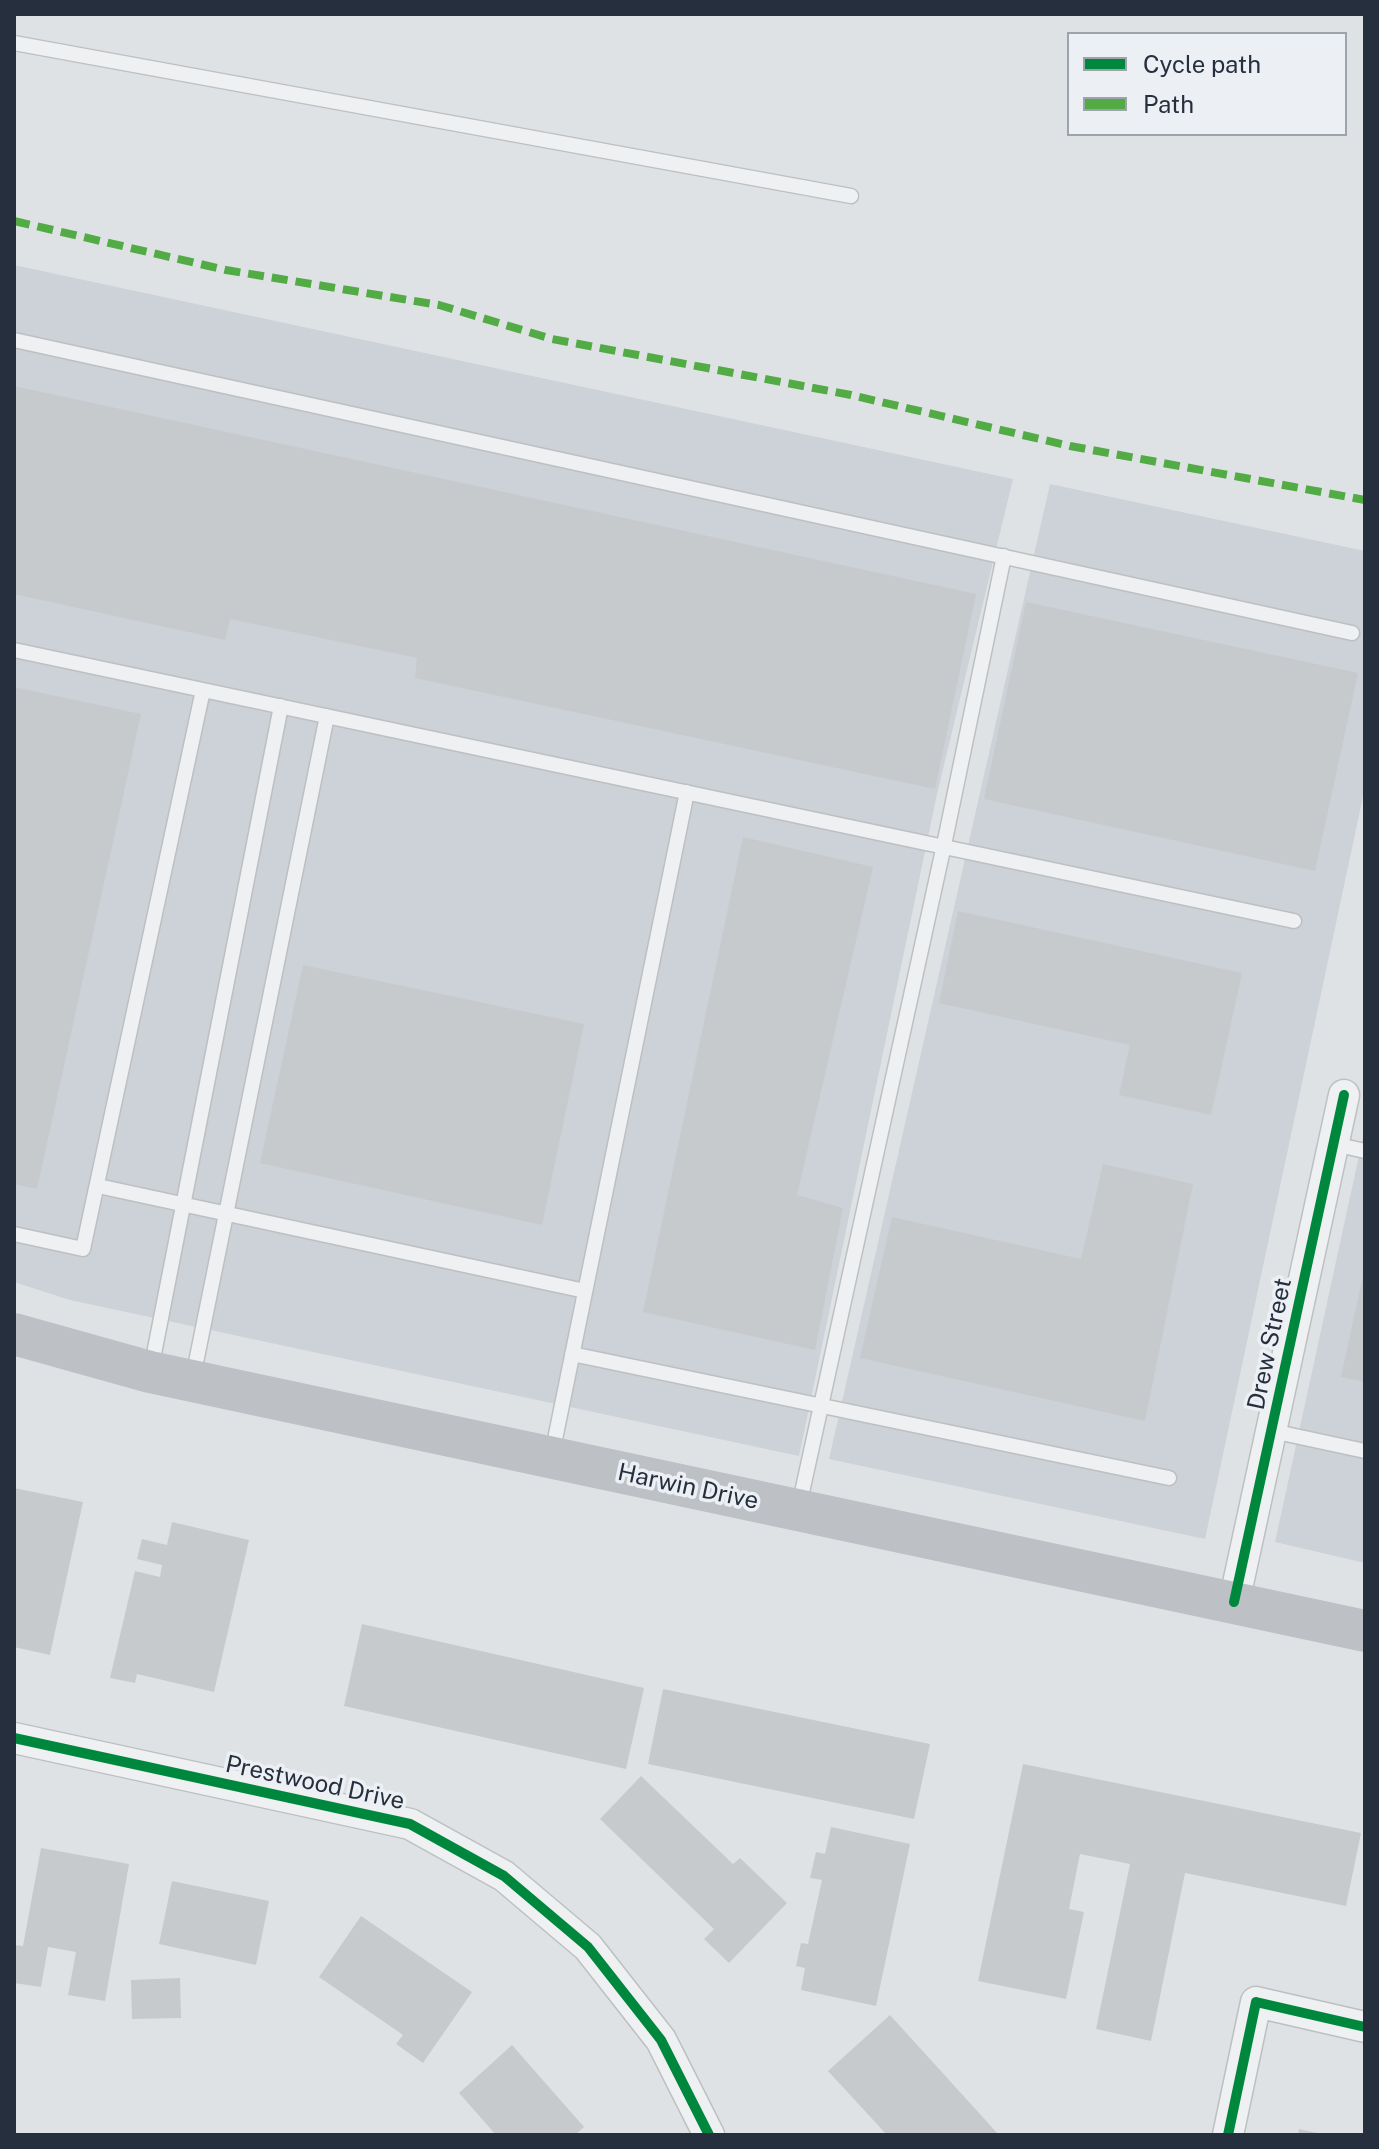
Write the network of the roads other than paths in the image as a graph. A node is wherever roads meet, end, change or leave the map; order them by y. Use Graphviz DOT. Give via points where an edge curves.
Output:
graph roads {
  1 [pos="14,43"];
  2 [pos="851,196"];
  3 [pos="14,340"];
  4 [pos="1004,556"];
  5 [pos="1352,633"];
  6 [pos="14,650"];
  7 [pos="203,690"];
  8 [pos="281,706"];
  9 [pos="327,716"];
  10 [pos="687,792"];
  11 [pos="944,845"];
  12 [pos="1294,921"];
  13 [pos="1344,1095"];
  14 [pos="1334,1144"];
  15 [pos="1365,1151"];
  16 [pos="98,1186"];
  17 [pos="183,1205"];
  18 [pos="227,1214"];
  19 [pos="14,1234"];
  20 [pos="585,1291"];
  21 [pos="14,1334"];
  22 [pos="572,1354"];
  23 [pos="150,1372"];
  24 [pos="192,1381"];
  25 [pos="822,1407"];
  26 [pos="1272,1431"];
  27 [pos="1365,1451"];
  28 [pos="551,1458"];
  29 [pos="1169,1478"];
  30 [pos="798,1511"];
  31 [pos="1234,1602"];
  32 [pos="1365,1631"];
  33 [pos="14,1738"];
  34 [pos="1365,2027"];
  35 [pos="709,2135"];
  36 [pos="1228,2135"];
  1 -- 2 [label="lane"];
  3 -- 4 [label="lane"];
  4 -- 5 [label="lane"];
  4 -- 11 [label="lane"];
  6 -- 7 [label="lane"];
  7 -- 8 [label="lane"];
  7 -- 16 [label="lane"];
  8 -- 9 [label="lane"];
  8 -- 17 [label="lane"];
  9 -- 10 [label="lane"];
  9 -- 18 [label="lane"];
  10 -- 11 [label="lane"];
  10 -- 20 [label="lane"];
  11 -- 12 [label="lane"];
  11 -- 25 [label="lane"];
  13 -- 14 [label="street, Drew Street"];
  14 -- 15 [label="lane"];
  14 -- 26 [label="street, Drew Street"];
  16 -- 17 [label="lane"];
  16 -- 19 [label="lane" via="83,1249"];
  17 -- 18 [label="lane"];
  17 -- 23 [label="lane"];
  18 -- 20 [label="lane"];
  18 -- 24 [label="lane"];
  20 -- 22 [label="lane"];
  21 -- 23 [label="main road, Harwin Drive"];
  22 -- 25 [label="lane"];
  22 -- 28 [label="lane"];
  23 -- 24 [label="main road, Harwin Drive"];
  24 -- 28 [label="main road, Harwin Drive"];
  25 -- 29 [label="lane"];
  25 -- 30 [label="lane"];
  26 -- 27 [label="lane"];
  26 -- 31 [label="street, Drew Street"];
  28 -- 30 [label="main road, Harwin Drive"];
  30 -- 31 [label="main road, Harwin Drive"];
  31 -- 32 [label="main road, Harwin Drive"];
  33 -- 35 [label="street, Prestwood Drive" via="410,1824 504,1876 588,1947 661,2040"];
  34 -- 36 [label="street" via="1256,2002"];
}
